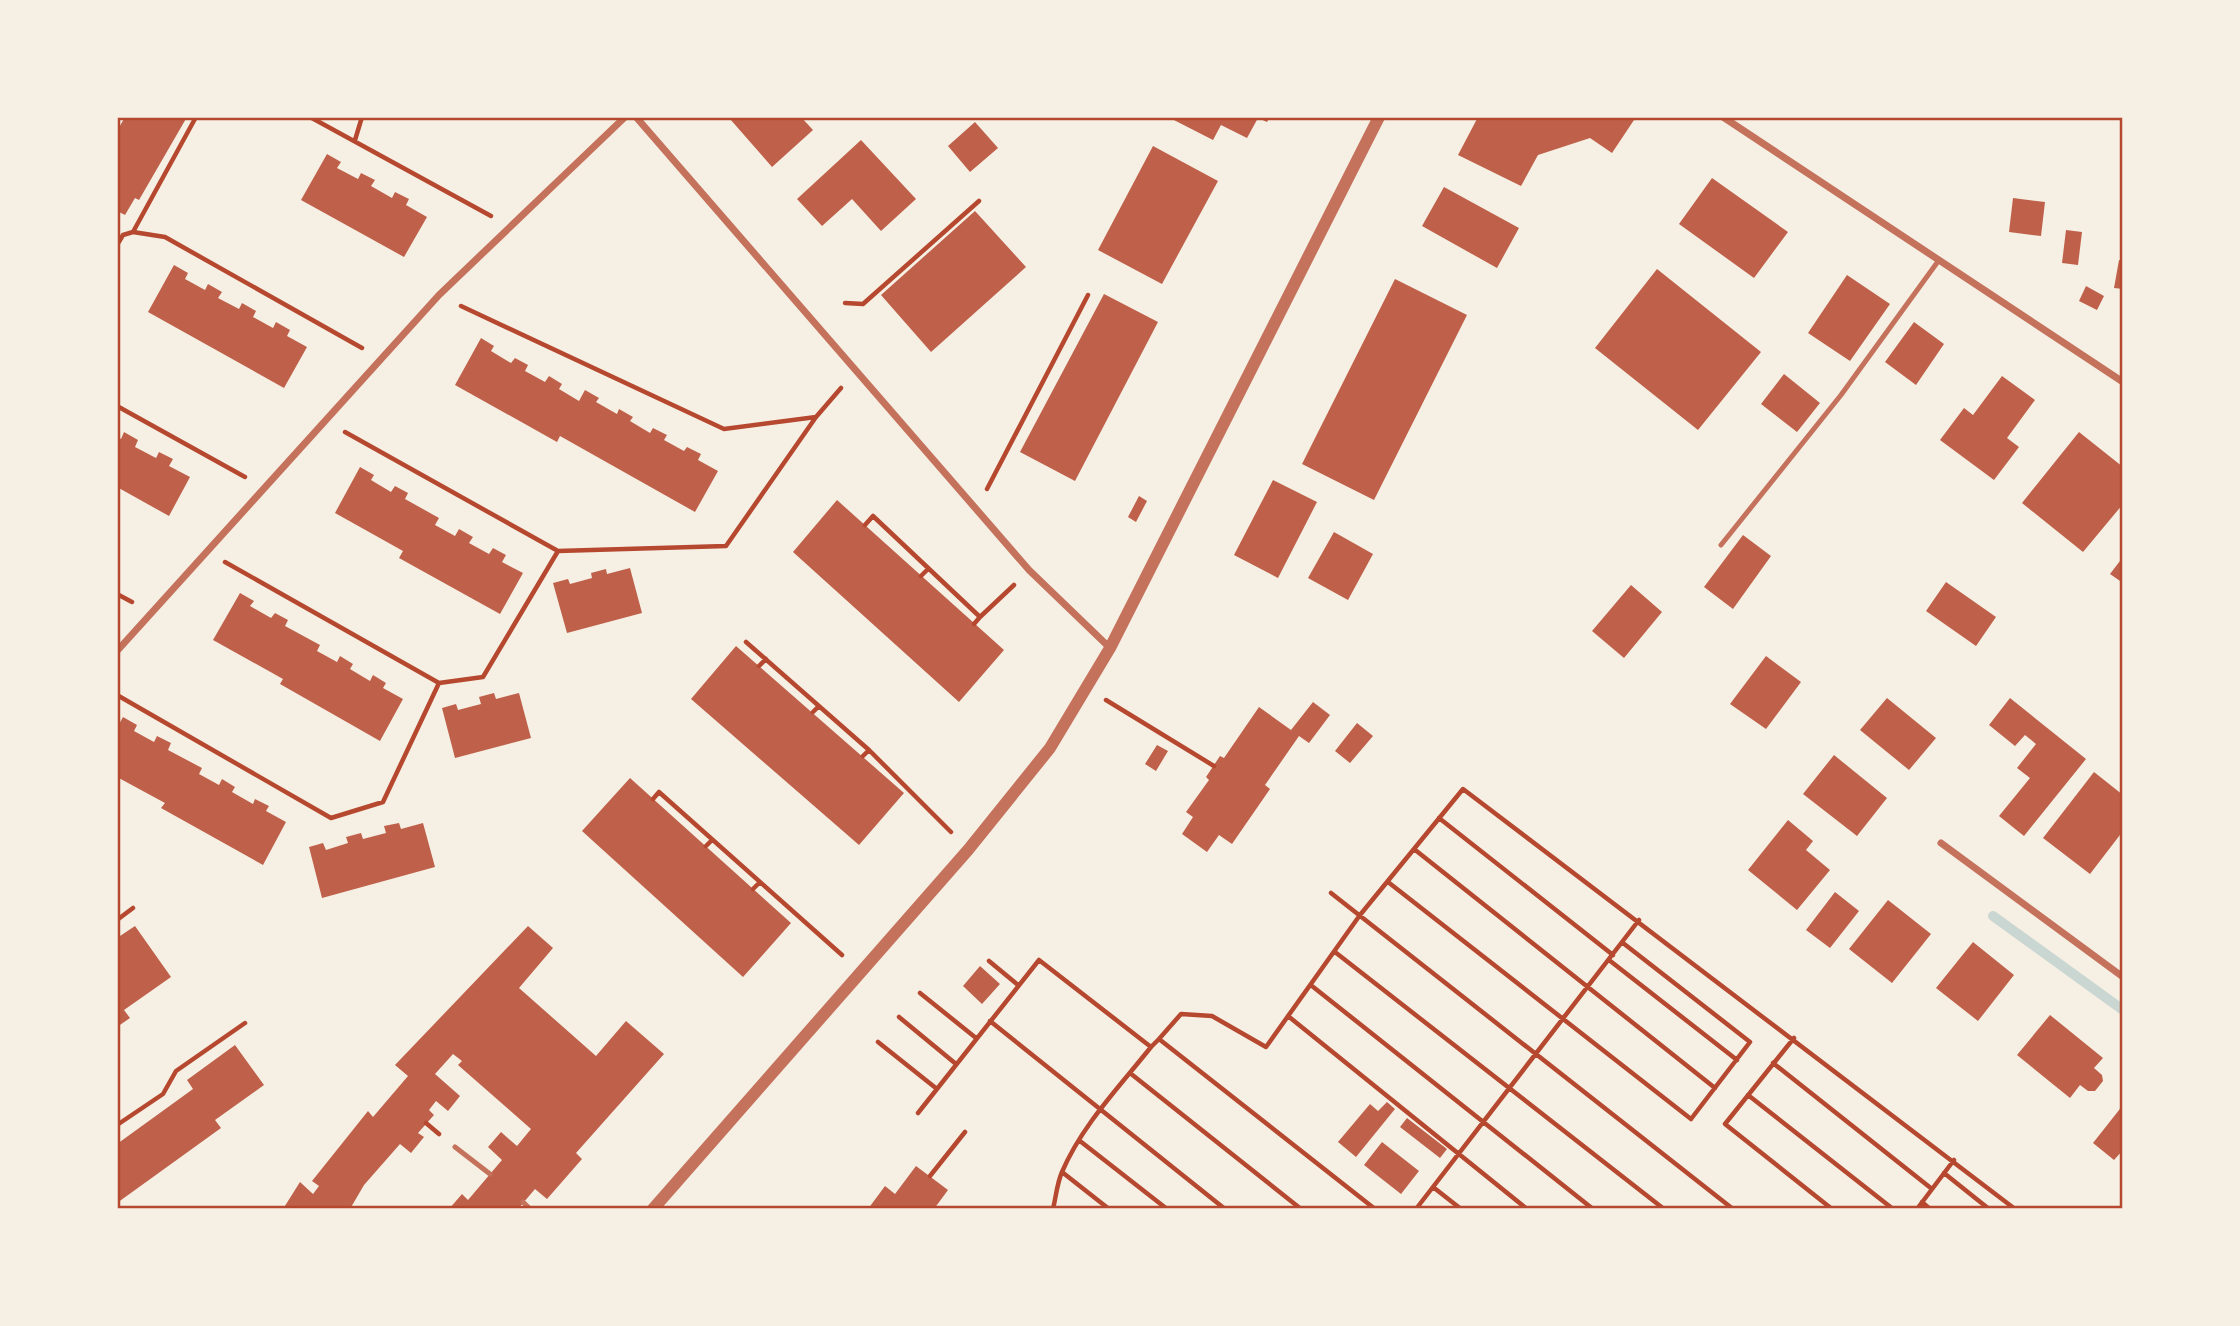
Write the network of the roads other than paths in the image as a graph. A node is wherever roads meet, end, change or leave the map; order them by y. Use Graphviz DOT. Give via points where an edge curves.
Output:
graph roads {
  1 [pos="625,117"];
  2 [pos="636,117"];
  3 [pos="1379,117"];
  4 [pos="1723,117"];
  5 [pos="1939,260"];
  6 [pos="2123,382"];
  7 [pos="1721,545"];
  8 [pos="1110,648"];
  9 [pos="117,652"];
  10 [pos="1941,843"];
  11 [pos="2123,977"];
  12 [pos="454,1147"];
  13 [pos="490,1174"];
  14 [pos="523,1202"];
  15 [pos="530,1209"];
  16 [pos="653,1209"];
  1 -- 9 [label="street" via="439,295"];
  2 -- 8 [label="street" via="1030,570"];
  3 -- 8 [label="street"];
  4 -- 5 [label="street"];
  5 -- 6 [label="street"];
  5 -- 7 [label="lane" via="1841,395"];
  8 -- 16 [label="street" via="1050,748 968,850"];
  10 -- 11 [label="street"];
  12 -- 13 [label="lane"];
  14 -- 15 [label="lane"];
}
